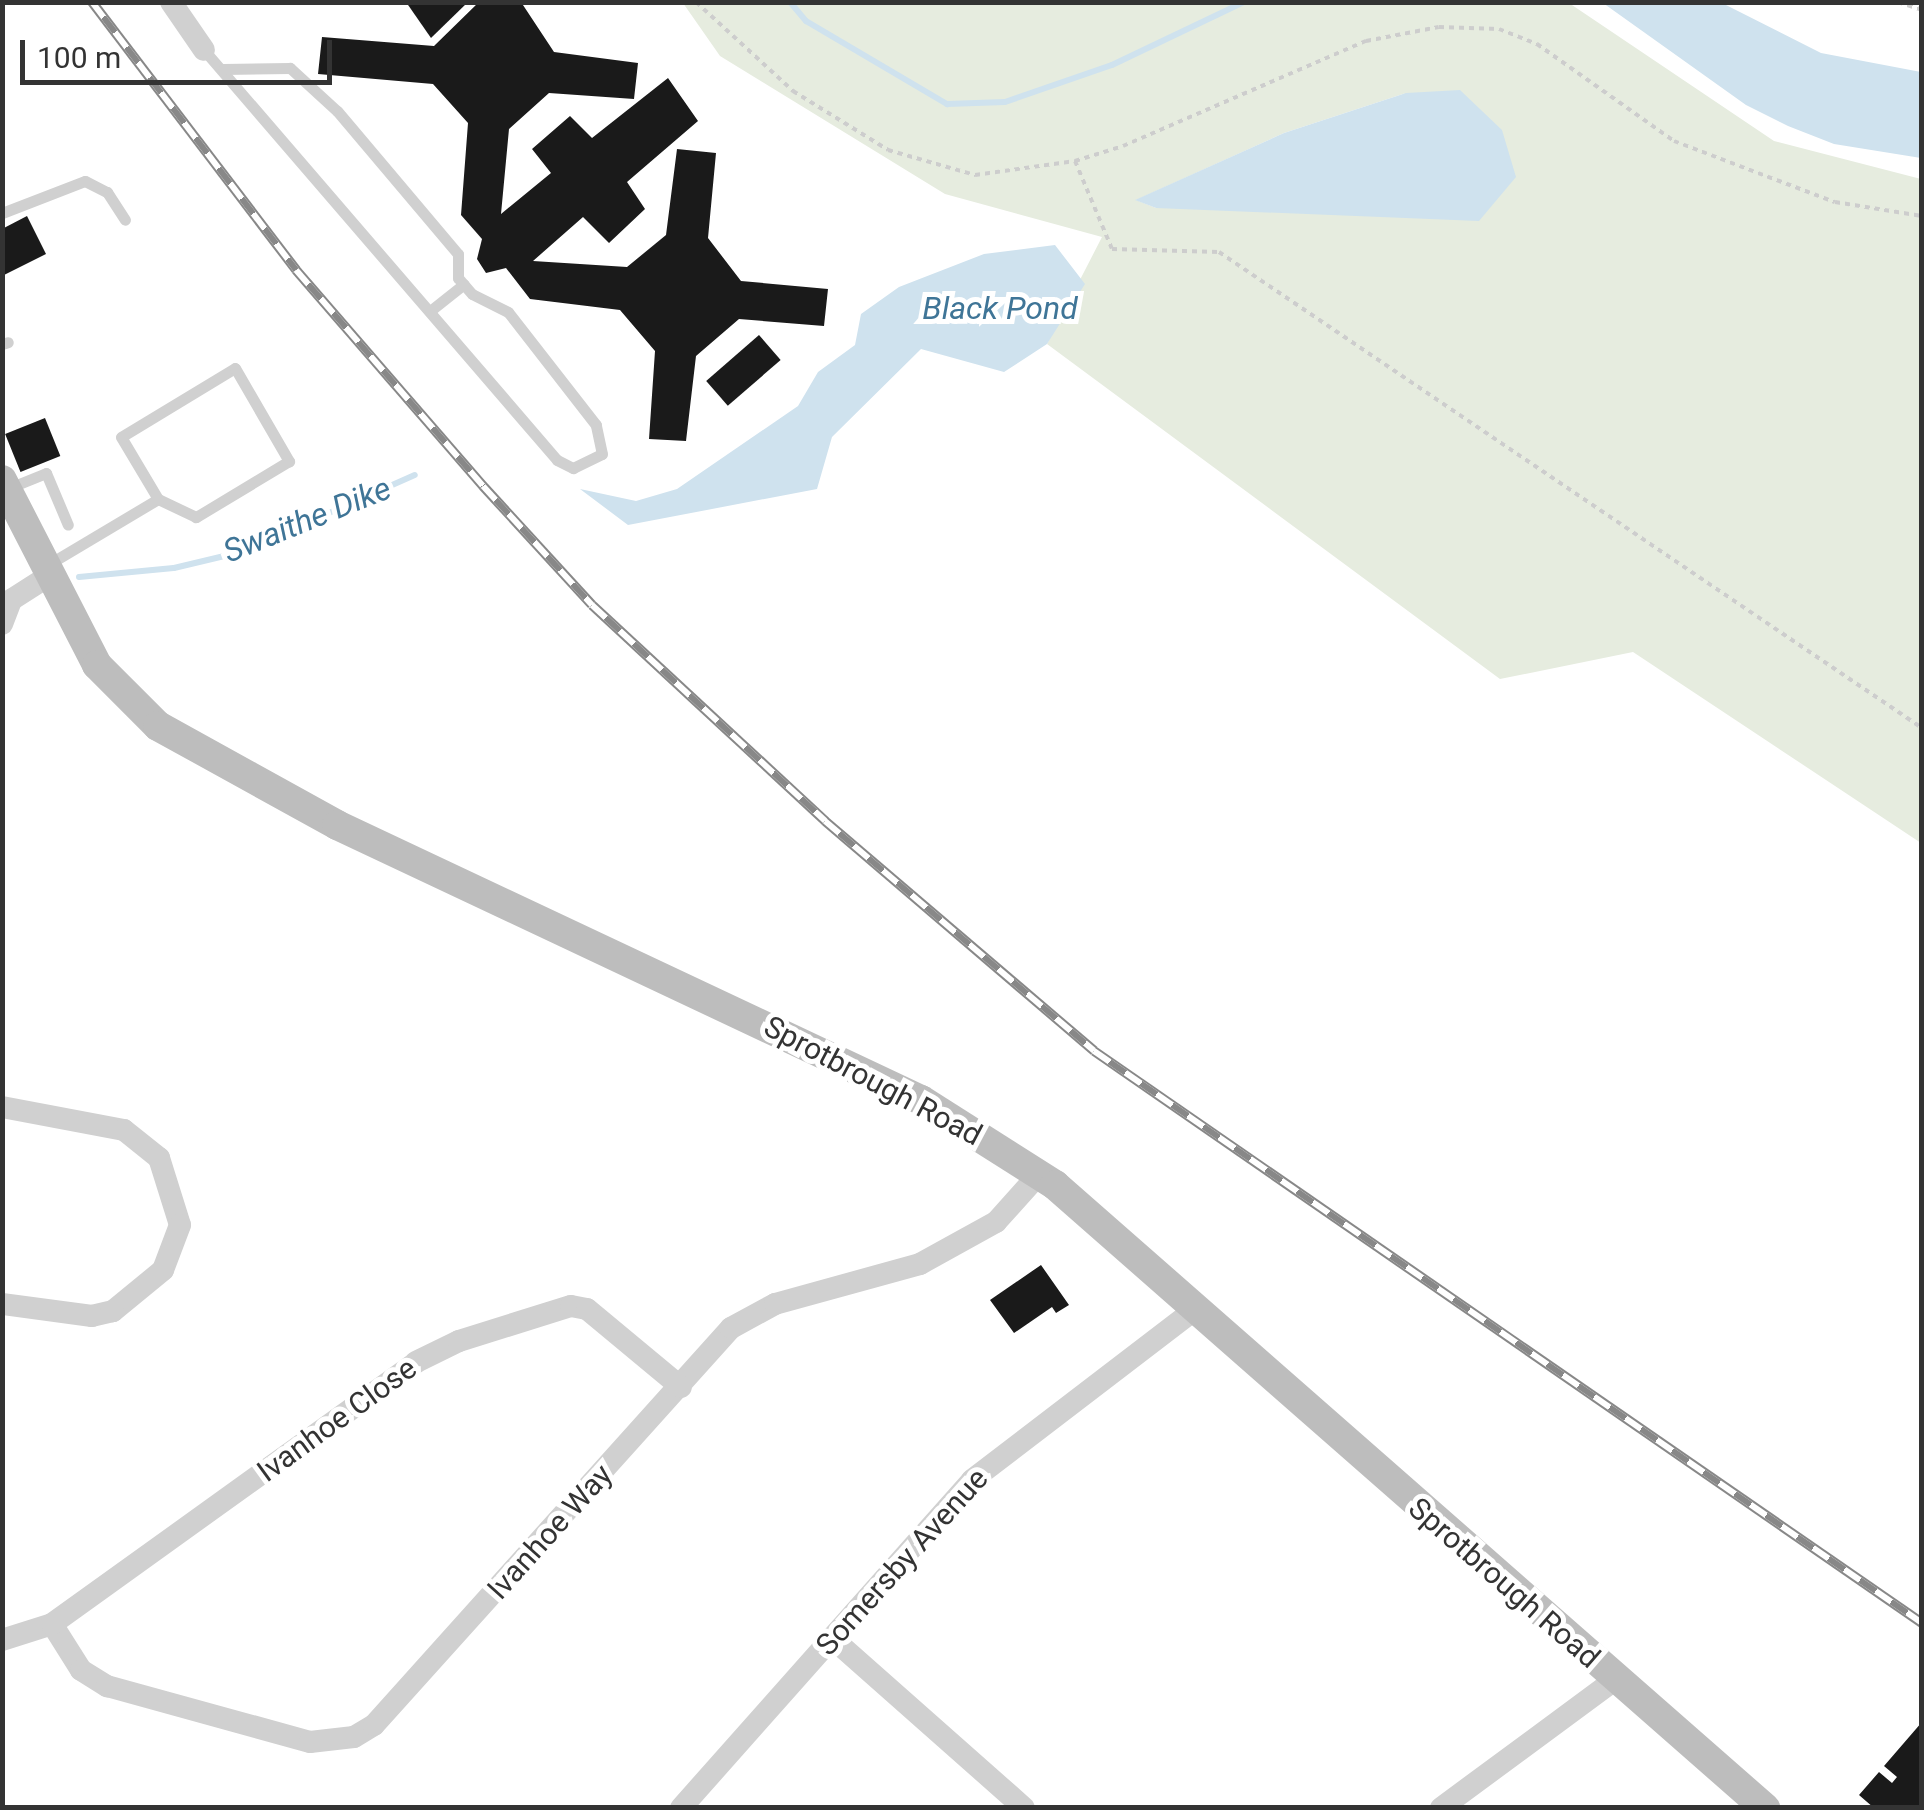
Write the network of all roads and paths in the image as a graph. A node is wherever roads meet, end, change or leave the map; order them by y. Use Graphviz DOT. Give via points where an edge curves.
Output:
graph roads {
  1 [pos="172,2"];
  2 [pos="696,2"];
  3 [pos="1898,2"];
  4 [pos="1922,10"];
  5 [pos="204,50"];
  6 [pos="223,69"];
  7 [pos="1075,161"];
  8 [pos="2,213"];
  9 [pos="1922,216"];
  10 [pos="125,220"];
  11 [pos="464,284"];
  12 [pos="430,311"];
  13 [pos="5,484"];
  14 [pos="158,499"];
  15 [pos="68,525"];
  16 [pos="48,571"];
  17 [pos="2,624"];
  18 [pos="1922,728"];
  19 [pos="2,1107"];
  20 [pos="1039,1174"];
  21 [pos="2,1304"];
  22 [pos="1197,1308"];
  23 [pos="681,1387"];
  24 [pos="52,1624"];
  25 [pos="832,1638"];
  26 [pos="2,1640"];
  27 [pos="1616,1679"];
  28 [pos="681,1808"];
  29 [pos="1024,1808"];
  30 [pos="1440,1808"];
  31 [pos="1765,1808"];
  1 -- 5 [label="street"];
  2 -- 7 [label="path" via="793,91 888,150 975,175"];
  3 -- 4 [label="path"];
  5 -- 6 [label="lane"];
  6 -- 11 [label="lane" via="290,68 337,111 458,254"];
  6 -- 12 [label="lane"];
  7 -- 9 [label="path" via="1366,41 1439,26 1499,29 1537,44 1674,142 1835,202"];
  7 -- 18 [label="path" via="1112,249 1219,252"];
  8 -- 10 [label="lane" via="85,181 107,192"];
  11 -- 12 [label="lane"];
  11 -- 12 [label="lane" via="508,312 596,425 602,454 573,468 557,460"];
  13 -- 15 [label="lane" via="46,473"];
  13 -- 16 [label="street, Sprotbrough Road"];
  14 -- 14 [label="lane" via="121,437 235,368 289,461 196,517"];
  14 -- 16 [label="lane"];
  16 -- 17 [label="street" via="10,600"];
  16 -- 20 [label="street, Sprotbrough Road" via="96,665 158,726 336,825 921,1100"];
  19 -- 21 [label="street" via="134,1137 159,1158 180,1226 164,1270 114,1310 92,1316"];
  20 -- 22 [label="street, Sprotbrough Road"];
  20 -- 23 [label="street, Ivanhoe Way" via="996,1222 920,1264 753,1313 731,1328"];
  22 -- 25 [label="street, Somersby Avenue" via="972,1480"];
  22 -- 27 [label="street, Sprotbrough Road"];
  23 -- 24 [label="street, Ivanhoe Close" via="588,1309 572,1306 459,1341 416,1362"];
  23 -- 24 [label="street, Ivanhoe Way" via="374,1726 354,1737 310,1742 107,1686 82,1670"];
  24 -- 26 [label="street, Ivanhoe Close"];
  25 -- 28 [label="street, Somersby Avenue"];
  25 -- 29 [label="street"];
  27 -- 30 [label="street"];
  27 -- 31 [label="street, Sprotbrough Road"];
}
